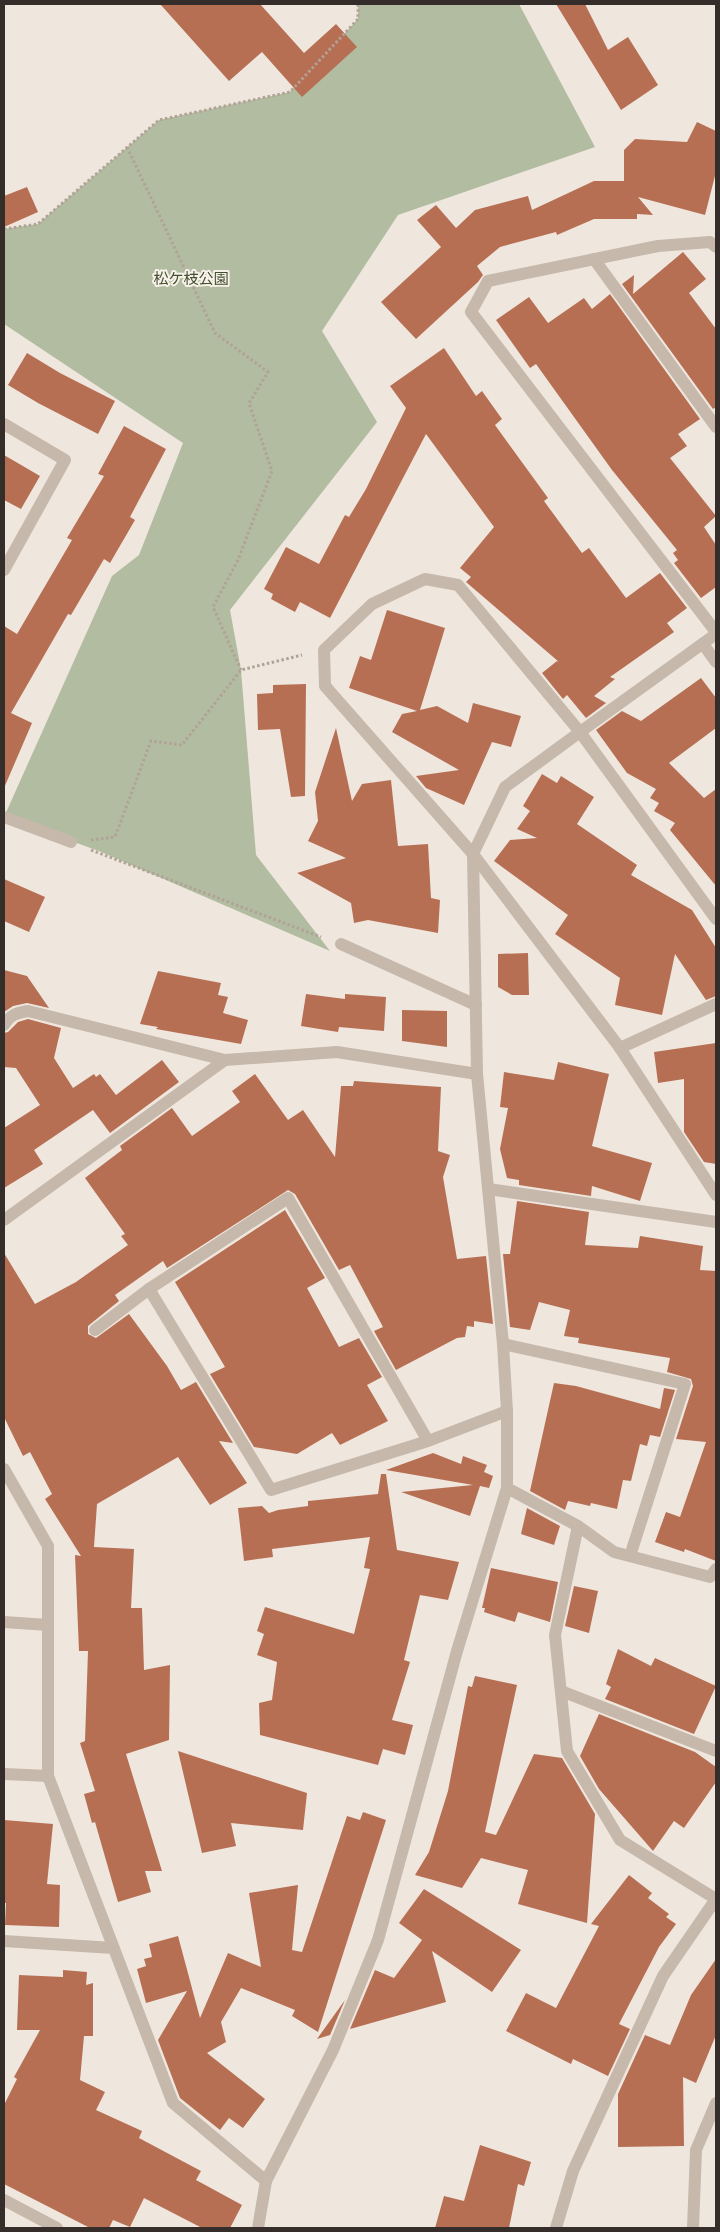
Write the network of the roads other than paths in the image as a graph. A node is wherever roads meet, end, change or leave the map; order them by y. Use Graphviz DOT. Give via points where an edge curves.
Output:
graph roads {
  1 [pos="716,247"];
  2 [pos="594,258"];
  3 [pos="4,424"];
  4 [pos="716,427"];
  5 [pos="4,570"];
  6 [pos="716,633"];
  7 [pos="703,644"];
  8 [pos="716,662"];
  9 [pos="580,732"];
  10 [pos="4,817"];
  11 [pos="71,842"];
  12 [pos="473,854"];
  13 [pos="716,919"];
  14 [pos="341,944"];
  15 [pos="716,1004"];
  16 [pos="476,1005"];
  17 [pos="4,1025"];
  18 [pos="620,1048"];
  19 [pos="225,1060"];
  20 [pos="477,1074"];
  21 [pos="488,1189"];
  22 [pos="716,1195"];
  23 [pos="4,1220"];
  24 [pos="716,1222"];
  25 [pos="149,1289"];
  26 [pos="95,1330"];
  27 [pos="503,1344"];
  28 [pos="507,1411"];
  29 [pos="428,1440"];
  30 [pos="4,1469"];
  31 [pos="507,1488"];
  32 [pos="578,1526"];
  33 [pos="630,1556"];
  34 [pos="716,1569"];
  35 [pos="4,1622"];
  36 [pos="48,1625"];
  37 [pos="561,1691"];
  38 [pos="716,1750"];
  39 [pos="4,1774"];
  40 [pos="48,1776"];
  41 [pos="716,1899"];
  42 [pos="4,1941"];
  43 [pos="114,1948"];
  44 [pos="716,2103"];
  45 [pos="266,2181"];
  46 [pos="4,2200"];
  47 [pos="57,2228"];
  48 [pos="258,2228"];
  49 [pos="556,2228"];
  50 [pos="693,2228"];
  1 -- 2 [label="street" via="710,242 658,246"];
  2 -- 4 [label="street"];
  2 -- 6 [label="street" via="488,281 472,312"];
  3 -- 5 [label="street" via="64,460"];
  6 -- 7 [label="street"];
  7 -- 8 [label="street"];
  7 -- 9 [label="street"];
  9 -- 12 [label="street" via="505,787"];
  9 -- 12 [label="street" via="458,585 425,579 372,604 324,650 325,686"];
  9 -- 13 [label="street"];
  10 -- 11 [label="street"];
  12 -- 16 [label="street"];
  12 -- 18 [label="street"];
  14 -- 16 [label="street"];
  15 -- 18 [label="street"];
  16 -- 20 [label="street"];
  17 -- 19 [label="street" via="15,1014 28,1011"];
  18 -- 22 [label="street"];
  19 -- 20 [label="street" via="337,1052"];
  19 -- 23 [label="street"];
  20 -- 21 [label="street"];
  21 -- 24 [label="street"];
  21 -- 27 [label="street"];
  25 -- 26 [label="street"];
  25 -- 29 [label="street" via="271,1490"];
  25 -- 29 [label="street" via="288,1198"];
  27 -- 28 [label="street"];
  27 -- 33 [label="street" via="685,1384"];
  28 -- 29 [label="street"];
  28 -- 31 [label="street"];
  30 -- 36 [label="street" via="48,1546"];
  31 -- 32 [label="street"];
  31 -- 45 [label="street" via="454,1661 378,1940 333,2050"];
  32 -- 33 [label="street" via="614,1552"];
  32 -- 37 [label="street" via="555,1636"];
  33 -- 34 [label="street" via="710,1577"];
  35 -- 36 [label="street"];
  36 -- 40 [label="street"];
  37 -- 38 [label="street"];
  37 -- 41 [label="street" via="566,1751 620,1840"];
  39 -- 40 [label="street"];
  40 -- 43 [label="street"];
  41 -- 49 [label="street" via="663,1976 573,2171"];
  42 -- 43 [label="street"];
  43 -- 45 [label="street" via="173,2103"];
  44 -- 50 [label="street" via="696,2150"];
  45 -- 48 [label="street"];
  46 -- 47 [label="street"];
}
